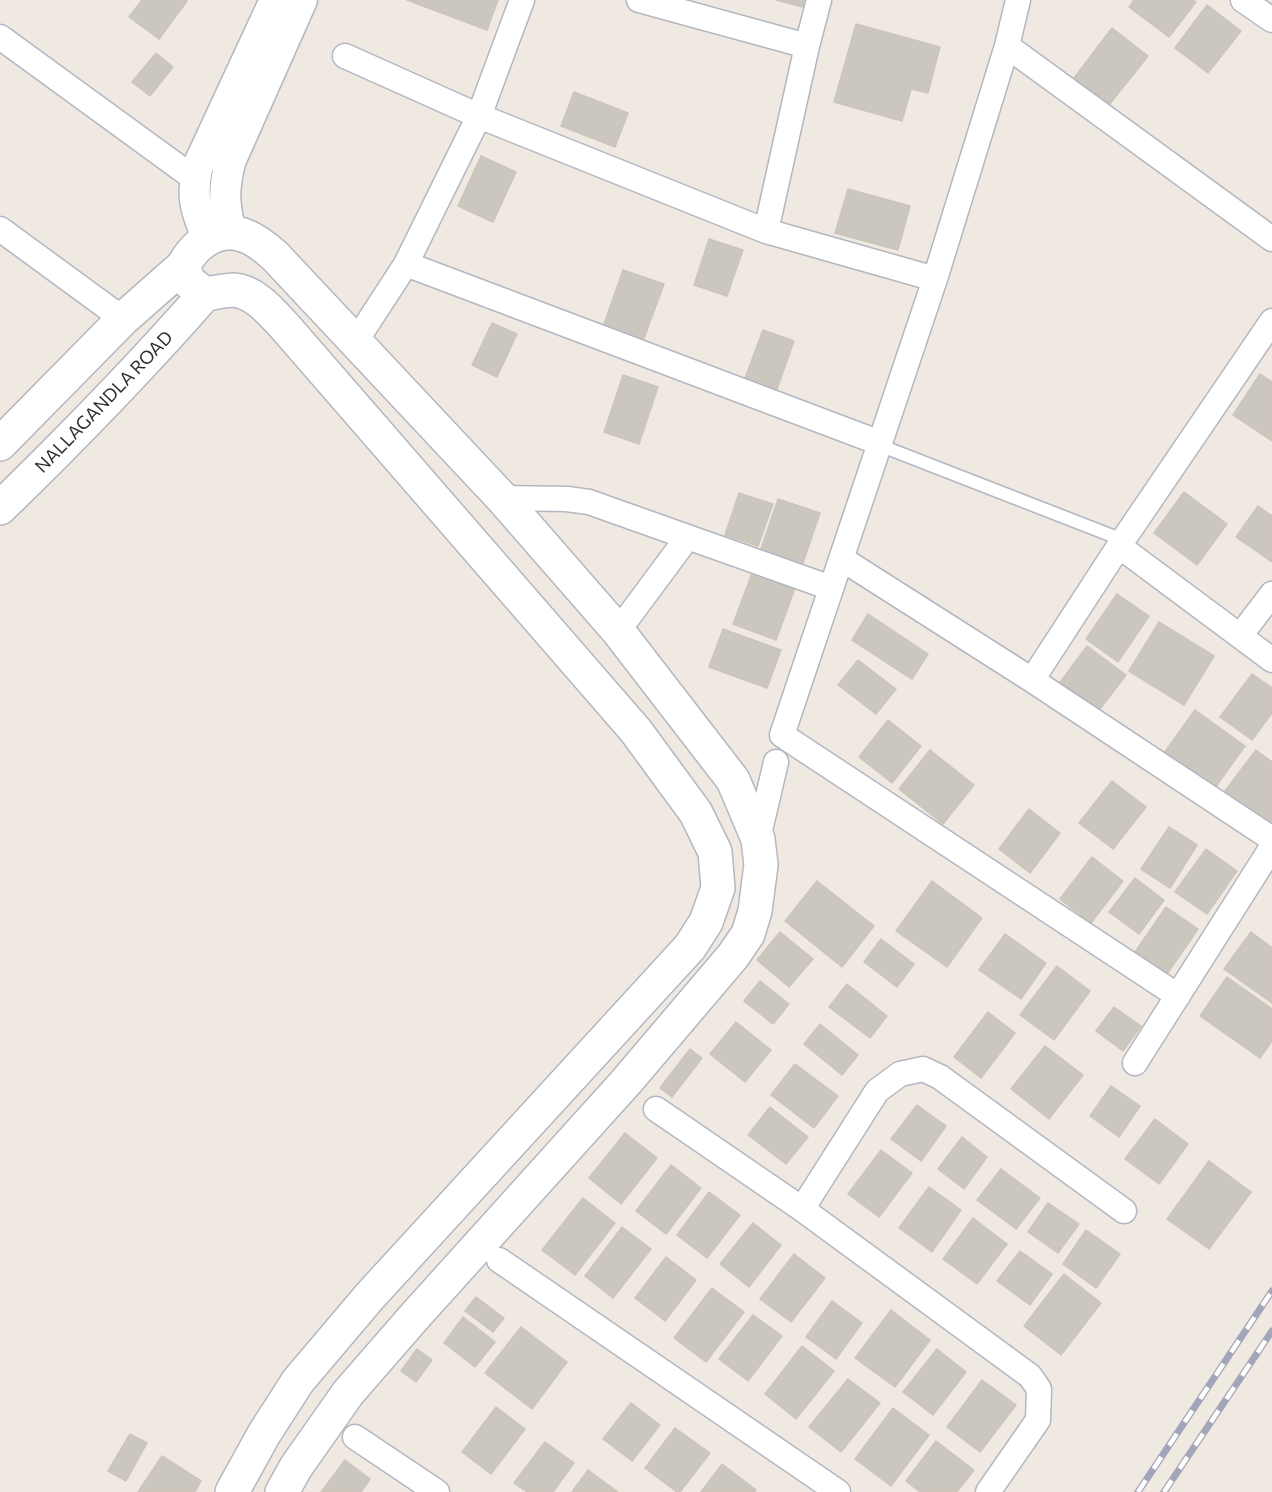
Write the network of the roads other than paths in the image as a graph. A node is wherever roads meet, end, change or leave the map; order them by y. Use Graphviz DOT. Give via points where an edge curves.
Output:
graph roads {
  1 [pos="302,0"];
  2 [pos="522,0"];
  3 [pos="639,0"];
  4 [pos="819,0"];
  5 [pos="1018,0"];
  6 [pos="1243,0"];
  7 [pos="268,3"];
  8 [pos="1272,20"];
  9 [pos="0,37"];
  10 [pos="807,46"];
  11 [pos="1007,46"];
  12 [pos="345,56"];
  13 [pos="479,116"];
  14 [pos="195,179"];
  15 [pos="0,229"];
  16 [pos="766,231"];
  17 [pos="219,236"];
  18 [pos="1272,239"];
  19 [pos="406,264"];
  20 [pos="183,266"];
  21 [pos="935,279"];
  22 [pos="205,294"];
  23 [pos="123,319"];
  24 [pos="1272,321"];
  25 [pos="356,341"];
  26 [pos="0,444"];
  27 [pos="880,444"];
  28 [pos="502,498"];
  29 [pos="0,508"];
  30 [pos="687,538"];
  31 [pos="1121,543"];
  32 [pos="842,559"];
  33 [pos="831,588"];
  34 [pos="1272,594"];
  35 [pos="618,631"];
  36 [pos="1240,636"];
  37 [pos="1272,660"];
  38 [pos="1032,681"];
  39 [pos="779,748"];
  40 [pos="1272,838"];
  41 [pos="758,839"];
  42 [pos="1272,847"];
  43 [pos="1178,996"];
  44 [pos="1135,1063"];
  45 [pos="656,1109"];
  46 [pos="540,1111"];
  47 [pos="573,1141"];
  48 [pos="801,1209"];
  49 [pos="1124,1211"];
  50 [pos="499,1260"];
  51 [pos="264,1434"];
  52 [pos="355,1437"];
  53 [pos="289,1484"];
  54 [pos="213,1492"];
  55 [pos="232,1492"];
  56 [pos="437,1492"];
  57 [pos="838,1492"];
  58 [pos="988,1492"];
  1 -- 17 [label="street" via="230,162"];
  2 -- 13 [label="street"];
  3 -- 10 [label="street"];
  4 -- 10 [label="street"];
  5 -- 11 [label="street"];
  6 -- 8 [label="street"];
  7 -- 14 [label="street"];
  9 -- 14 [label="street"];
  10 -- 16 [label="street"];
  11 -- 18 [label="street"];
  11 -- 21 [label="street"];
  12 -- 13 [label="street"];
  13 -- 16 [label="street"];
  13 -- 19 [label="street"];
  14 -- 17 [label="street" via="195,210"];
  15 -- 23 [label="street"];
  16 -- 21 [label="street"];
  17 -- 20 [label="main road" via="201,243"];
  17 -- 25 [label="main road" via="247,236 275,256"];
  19 -- 25 [label="street"];
  19 -- 27 [label="street"];
  20 -- 22 [label="main road" via="189,282"];
  20 -- 23 [label="main road"];
  21 -- 27 [label="street"];
  22 -- 29 [label="main road, NALLAGANDLA ROAD" via="63,447"];
  22 -- 46 [label="main road" via="233,290 268,308 636,731 696,813 715,852 718,888 706,922 690,947"];
  23 -- 26 [label="main road"];
  24 -- 31 [label="street"];
  25 -- 28 [label="main road"];
  27 -- 31 [label="lane"];
  27 -- 32 [label="street"];
  28 -- 30 [label="street" via="589,502"];
  28 -- 35 [label="main road"];
  30 -- 33 [label="street"];
  30 -- 35 [label="street"];
  31 -- 36 [label="street"];
  31 -- 38 [label="street"];
  32 -- 33 [label="street"];
  32 -- 38 [label="street"];
  33 -- 39 [label="street"];
  34 -- 36 [label="street"];
  35 -- 41 [label="main road" via="733,780"];
  36 -- 37 [label="street"];
  38 -- 40 [label="street"];
  39 -- 41 [label="street"];
  39 -- 43 [label="street"];
  41 -- 47 [label="main road" via="759,887 748,934"];
  42 -- 43 [label="street"];
  43 -- 44 [label="street"];
  45 -- 48 [label="street"];
  46 -- 47 [label="main road"];
  46 -- 51 [label="main road" via="370,1296 298,1381"];
  47 -- 53 [label="main road" via="348,1393"];
  48 -- 49 [label="street" via="877,1091 900,1074 923,1069 940,1077"];
  48 -- 58 [label="street" via="1030,1376 1039,1389 1038,1420"];
  50 -- 57 [label="street"];
  51 -- 54 [label="street"];
  51 -- 55 [label="main road"];
  52 -- 56 [label="street"];
}
